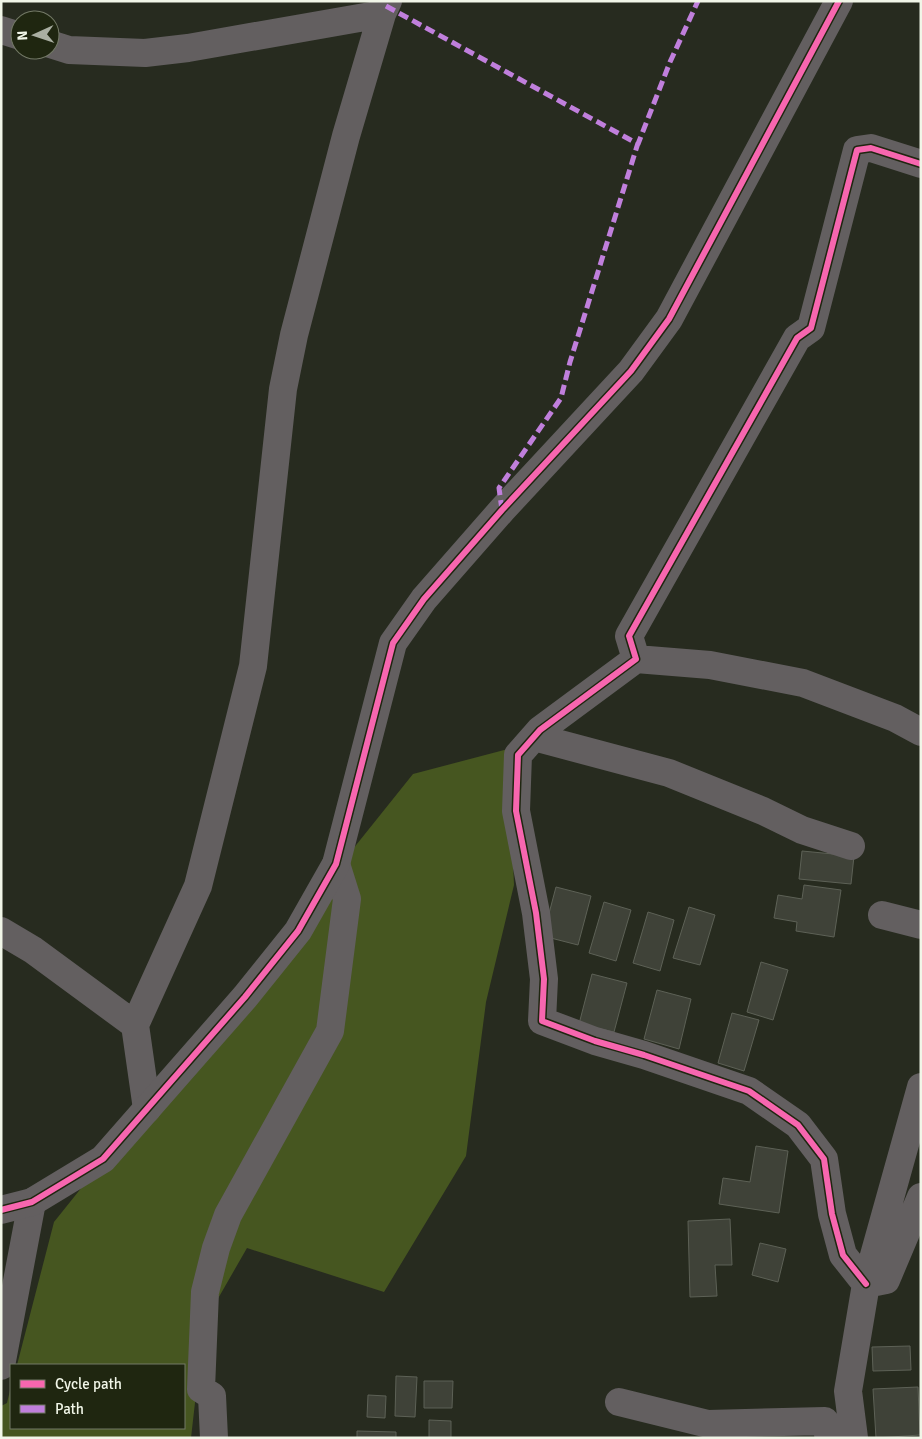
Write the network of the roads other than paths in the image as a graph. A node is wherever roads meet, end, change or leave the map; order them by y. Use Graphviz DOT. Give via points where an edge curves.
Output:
graph roads {
  1 [pos="839,1"];
  2 [pos="385,8"];
  3 [pos="60,47"];
  4 [pos="921,164"];
  5 [pos="636,658"];
  6 [pos="921,732"];
  7 [pos="534,737"];
  8 [pos="852,846"];
  9 [pos="336,864"];
  10 [pos="882,915"];
  11 [pos="921,924"];
  12 [pos="1,931"];
  13 [pos="135,1025"];
  14 [pos="921,1087"];
  15 [pos="147,1109"];
  16 [pos="921,1197"];
  17 [pos="32,1202"];
  18 [pos="1,1210"];
  19 [pos="866,1284"];
  20 [pos="1,1366"];
  21 [pos="619,1402"];
  22 [pos="214,1438"];
  23 [pos="829,1438"];
  24 [pos="854,1438"];
  1 -- 9 [label="street" via="669,319 631,371 424,599 393,643"];
  2 -- 3 [label="street" via="188,48 145,53"];
  2 -- 13 [label="street" via="346,136 283,389 253,666 198,886"];
  4 -- 5 [label="street" via="871,148 857,150 812,328 797,338 629,636"];
  5 -- 6 [label="street" via="710,665 803,683 896,718"];
  5 -- 7 [label="street"];
  7 -- 8 [label="street" via="669,773 763,810 802,830"];
  7 -- 19 [label="street" via="518,755 516,812 536,913 544,979 542,1021 749,1091 798,1125 824,1159 832,1214 843,1255"];
  9 -- 15 [label="street" via="298,931"];
  9 -- 22 [label="street" via="347,899 330,1031 228,1215 205,1292 201,1390 212,1396"];
  10 -- 11 [label="street"];
  12 -- 13 [label="street" via="33,950"];
  13 -- 15 [label="street"];
  14 -- 19 [label="street"];
  15 -- 17 [label="street" via="104,1159"];
  16 -- 19 [label="street" via="886,1280"];
  17 -- 18 [label="street"];
  17 -- 20 [label="street"];
  19 -- 24 [label="street" via="848,1391"];
  21 -- 23 [label="street" via="708,1424 825,1422"];
}
